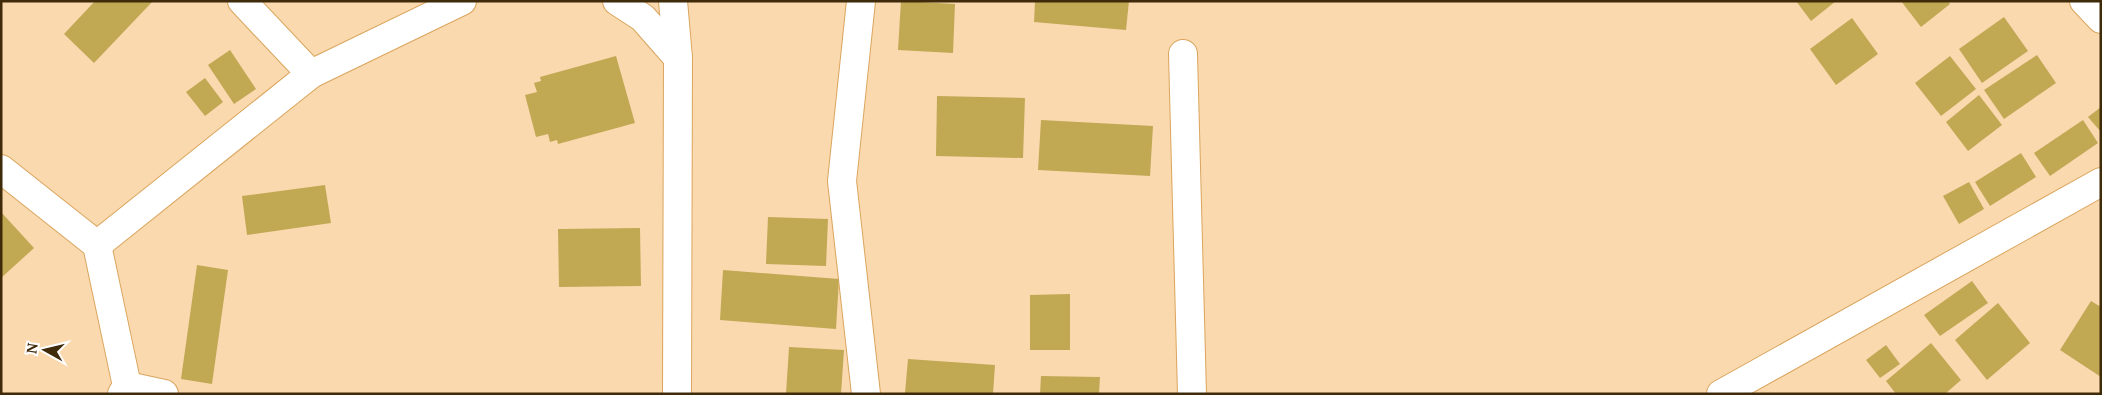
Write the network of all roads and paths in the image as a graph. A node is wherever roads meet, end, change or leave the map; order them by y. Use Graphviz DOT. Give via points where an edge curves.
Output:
graph roads {
  1 [pos="242,1"];
  2 [pos="462,1"];
  3 [pos="617,1"];
  4 [pos="672,1"];
  5 [pos="860,1"];
  6 [pos="2084,1"];
  7 [pos="2101,19"];
  8 [pos="1183,54"];
  9 [pos="678,58"];
  10 [pos="311,74"];
  11 [pos="1,169"];
  12 [pos="2101,182"];
  13 [pos="96,245"];
  14 [pos="125,390"];
  15 [pos="164,394"];
  16 [pos="677,394"];
  17 [pos="866,394"];
  18 [pos="1192,394"];
  19 [pos="1721,394"];
  1 -- 10 [label="street"];
  2 -- 10 [label="street"];
  3 -- 9 [label="street" via="643,18"];
  4 -- 9 [label="street"];
  5 -- 17 [label="street" via="842,181"];
  6 -- 7 [label="street"];
  8 -- 18 [label="street"];
  9 -- 16 [label="street"];
  10 -- 13 [label="street"];
  11 -- 13 [label="street"];
  12 -- 19 [label="street"];
  13 -- 14 [label="street"];
  14 -- 15 [label="street"];
}
